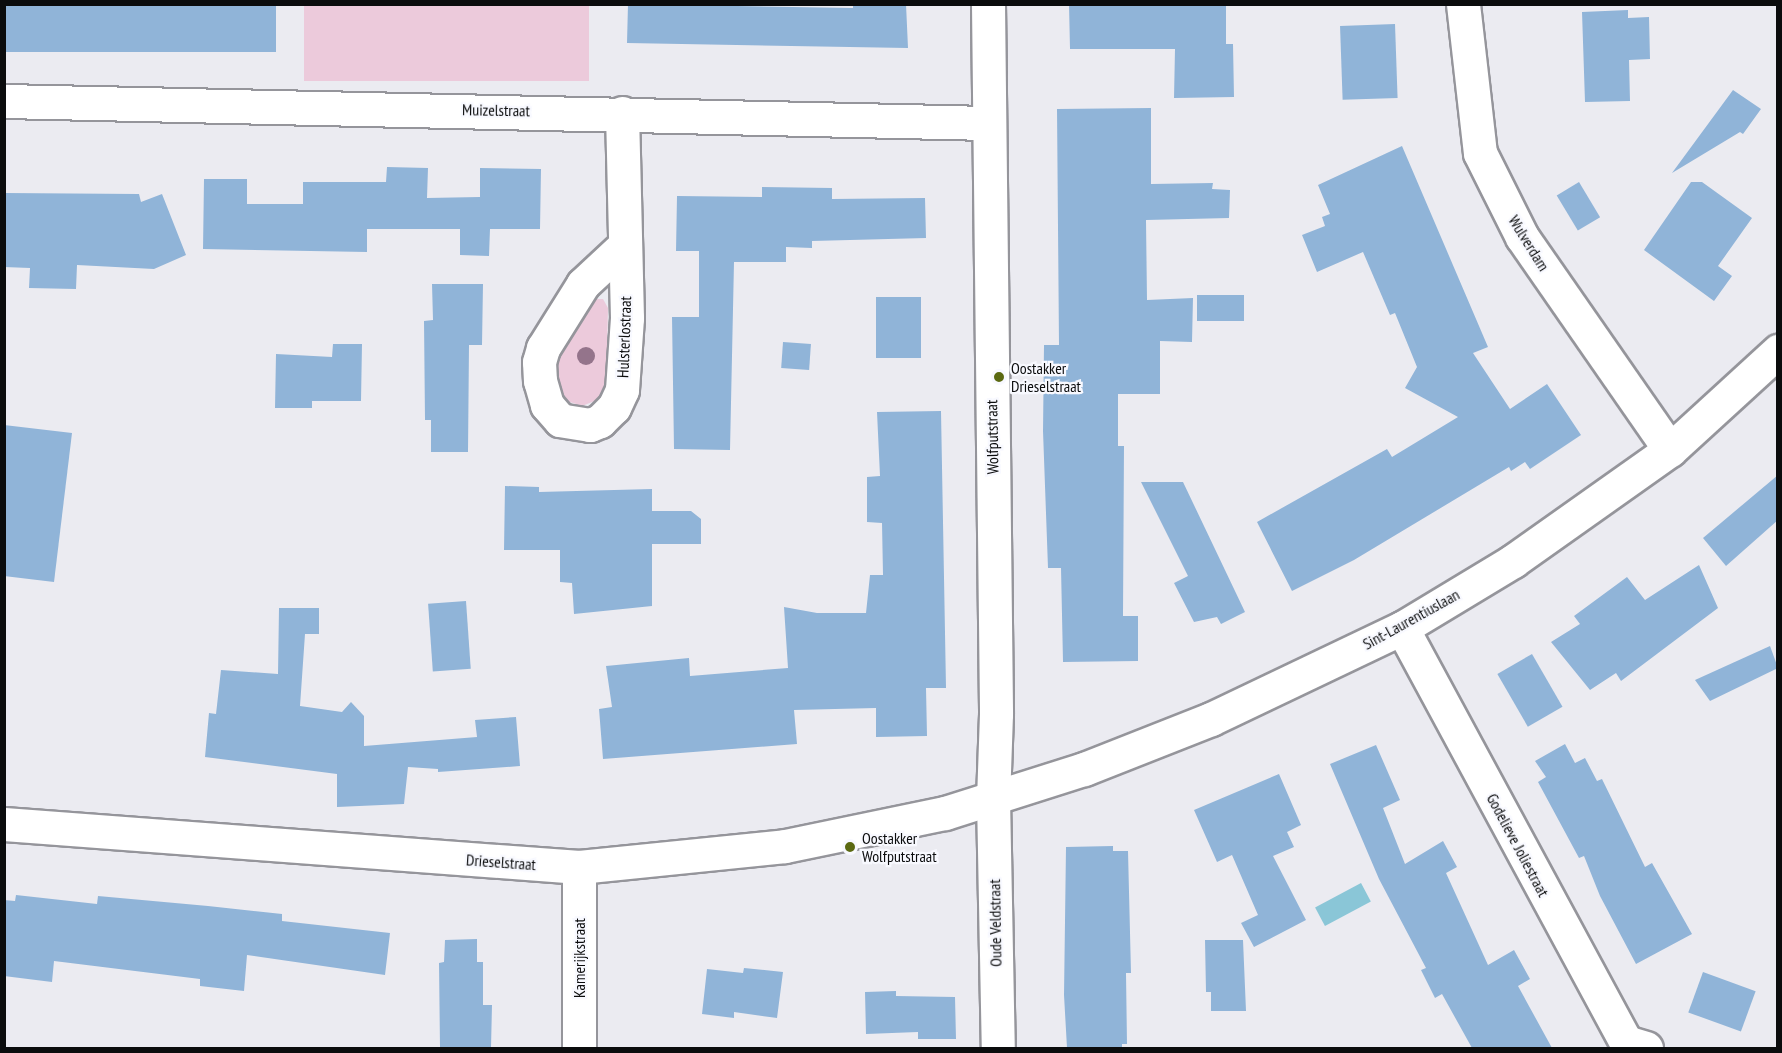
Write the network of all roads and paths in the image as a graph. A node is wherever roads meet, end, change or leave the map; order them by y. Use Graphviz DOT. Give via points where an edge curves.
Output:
graph roads {
  1 [pos="988,4"];
  2 [pos="1463,4"];
  3 [pos="4,101"];
  4 [pos="622,113"];
  5 [pos="988,123"];
  6 [pos="624,246"];
  7 [pos="1778,351"];
  8 [pos="1670,450"];
  9 [pos="1402,628"];
  10 [pos="993,798"];
  11 [pos="4,824"];
  12 [pos="579,867"];
  13 [pos="579,1048"];
  14 [pos="999,1048"];
  15 [pos="1646,1048"];
  1 -- 5 [label="street, Wolfputstraat"];
  2 -- 8 [label="street, Wulverdam" via="1480,153 1522,237"];
  3 -- 4 [label="street, Muizelstraat"];
  4 -- 5 [label="street, Muizelstraat"];
  4 -- 6 [label="street, Hulsterlostraat"];
  5 -- 10 [label="street, Wolfputstraat" via="996,714"];
  6 -- 6 [label="street, Hulsterlostraat" via="627,318 622,390 614,407 600,421 580,424 560,420 547,405 540,381 543,348 583,284"];
  7 -- 8 [label="street, Sint-Laurentiuslaan"];
  8 -- 9 [label="street, Sint-Laurentiuslaan" via="1513,561"];
  9 -- 10 [label="street, Sint-Laurentiuslaan" via="1211,719 1084,769"];
  9 -- 15 [label="street, Godelieve Joliestraat" via="1626,1042"];
  10 -- 12 [label="street, Drieselstraat" via="935,816 786,846"];
  10 -- 14 [label="street, Oude Veldstraat"];
  11 -- 12 [label="street, Drieselstraat"];
  12 -- 13 [label="street, Kamerijkstraat"];
}
